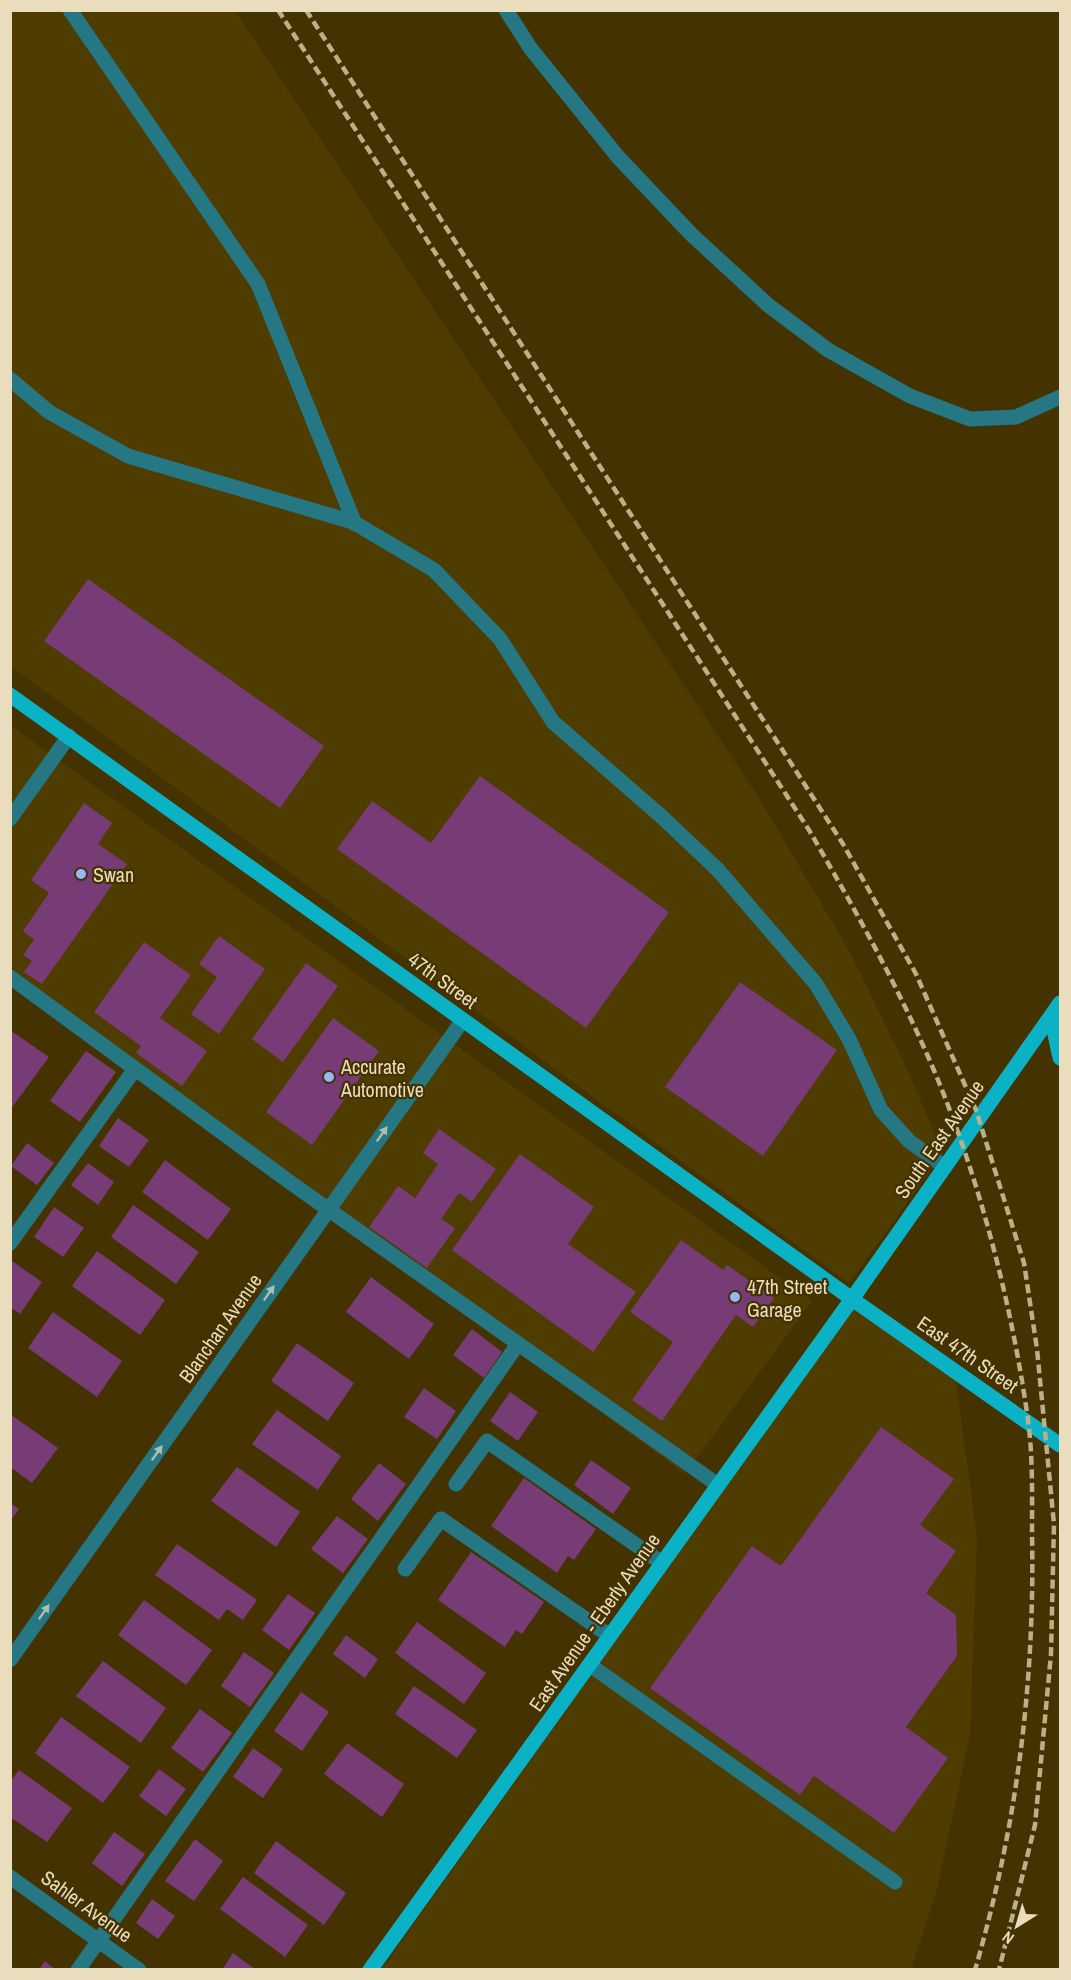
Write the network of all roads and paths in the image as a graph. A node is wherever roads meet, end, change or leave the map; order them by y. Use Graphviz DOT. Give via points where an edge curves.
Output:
graph roads {
  1 [pos="70,10"];
  2 [pos="506,10"];
  3 [pos="10,379"];
  4 [pos="1060,397"];
  5 [pos="355,524"];
  6 [pos="10,695"];
  7 [pos="69,736"];
  8 [pos="10,819"];
  9 [pos="10,977"];
  10 [pos="1056,1009"];
  11 [pos="463,1020"];
  12 [pos="1060,1058"];
  13 [pos="135,1069"];
  14 [pos="945,1167"];
  15 [pos="328,1210"];
  16 [pos="10,1243"];
  17 [pos="852,1299"];
  18 [pos="519,1344"];
  19 [pos="1060,1444"];
  20 [pos="456,1484"];
  21 [pos="718,1485"];
  22 [pos="662,1563"];
  23 [pos="405,1569"];
  24 [pos="610,1636"];
  25 [pos="10,1660"];
  26 [pos="590,1665"];
  27 [pos="10,1877"];
  28 [pos="895,1882"];
  29 [pos="99,1940"];
  30 [pos="132,1968"];
  31 [pos="78,1970"];
  32 [pos="370,1970"];
  1 -- 5 [label="street" via="258,284"];
  2 -- 4 [label="street" via="531,49 618,157 691,234 768,305 828,350 910,396 970,419 1016,417"];
  3 -- 5 [label="street" via="49,412 128,456"];
  5 -- 14 [label="street" via="434,570 500,639 553,722 718,870 816,984 849,1039 881,1110 909,1141"];
  6 -- 7 [label="main road, 47th Street"];
  7 -- 8 [label="street"];
  7 -- 11 [label="main road, 47th Street"];
  9 -- 13 [label="street"];
  10 -- 12 [label="main road"];
  10 -- 14 [label="main road, South East Avenue"];
  15 -- 11 [label="street, Blanchan Avenue, one-way"];
  11 -- 17 [label="main road, 47th Street"];
  13 -- 15 [label="street"];
  13 -- 16 [label="street"];
  14 -- 17 [label="main road, South East Avenue"];
  15 -- 18 [label="street"];
  25 -- 15 [label="street, Blanchan Avenue, one-way"];
  17 -- 19 [label="main road, East 47th Street"];
  17 -- 21 [label="main road, East Avenue - Eberly Avenue"];
  18 -- 21 [label="street"];
  18 -- 29 [label="street"];
  20 -- 22 [label="street" via="487,1441"];
  21 -- 22 [label="main road, East Avenue - Eberly Avenue"];
  22 -- 24 [label="main road, East Avenue - Eberly Avenue"];
  23 -- 24 [label="street" via="441,1519"];
  24 -- 26 [label="main road, East Avenue - Eberly Avenue"];
  26 -- 28 [label="street"];
  26 -- 32 [label="main road, East Avenue - Eberly Avenue"];
  27 -- 29 [label="street, Sahler Avenue"];
  29 -- 30 [label="street, Sahler Avenue"];
  29 -- 31 [label="street"];
}
